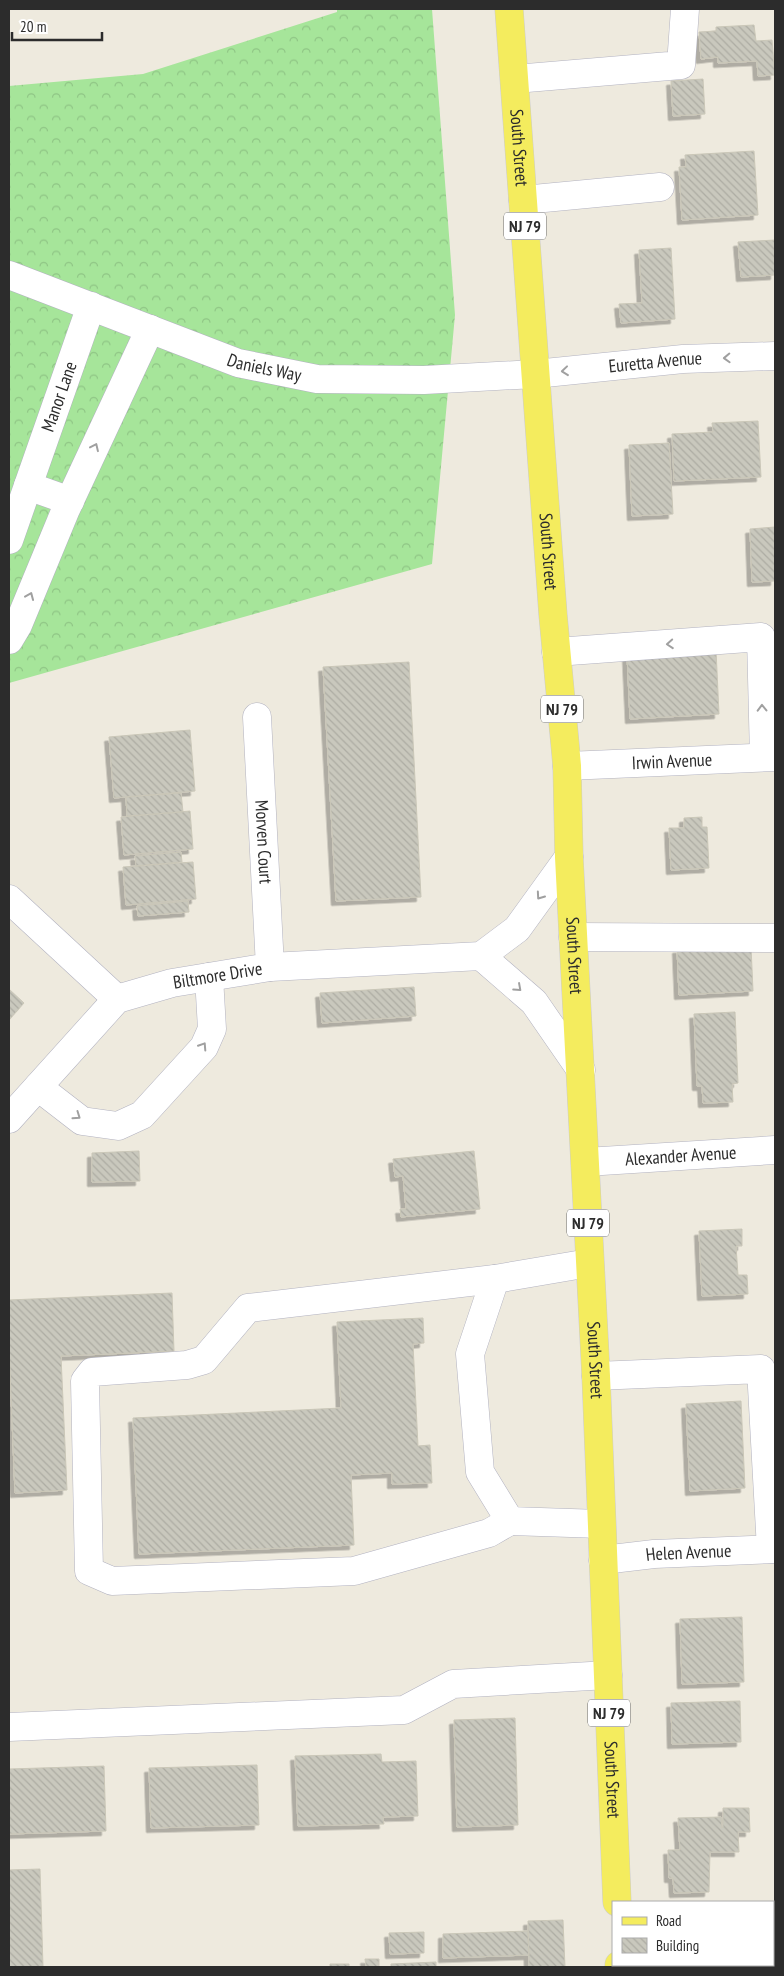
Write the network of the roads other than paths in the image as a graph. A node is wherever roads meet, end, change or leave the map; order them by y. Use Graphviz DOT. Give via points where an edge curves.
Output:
graph roads {
  1 [pos="509,9"];
  2 [pos="685,9"];
  3 [pos="515,79"];
  4 [pos="660,187"];
  5 [pos="523,200"];
  6 [pos="9,275"];
  7 [pos="91,306"];
  8 [pos="150,329"];
  9 [pos="775,356"];
  10 [pos="535,374"];
  11 [pos="28,486"];
  12 [pos="70,501"];
  13 [pos="9,540"];
  14 [pos="9,640"];
  15 [pos="556,652"];
  16 [pos="257,717"];
  17 [pos="769,757"];
  18 [pos="567,766"];
  19 [pos="569,857"];
  20 [pos="9,899"];
  21 [pos="573,938"];
  22 [pos="775,938"];
  23 [pos="482,956"];
  24 [pos="270,967"];
  25 [pos="209,977"];
  26 [pos="117,999"];
  27 [pos="581,1070"];
  28 [pos="38,1087"];
  29 [pos="9,1119"];
  30 [pos="775,1150"];
  31 [pos="586,1162"];
  32 [pos="589,1264"];
  33 [pos="495,1279"];
  34 [pos="596,1376"];
  35 [pos="510,1521"];
  36 [pos="601,1524"];
  37 [pos="773,1549"];
  38 [pos="603,1560"];
  39 [pos="608,1675"];
  40 [pos="9,1726"];
  41 [pos="617,1901"];
  42 [pos="686,1966"];
  43 [pos="668,1967"];
  1 -- 3 [label="main road, South Street / NJ 79"];
  2 -- 3 [label="street" via="681,65"];
  3 -- 5 [label="main road, South Street / NJ 79"];
  4 -- 5 [label="street"];
  5 -- 10 [label="main road, South Street / NJ 79"];
  6 -- 7 [label="street, Daniels Way"];
  7 -- 8 [label="street, Daniels Way"];
  7 -- 11 [label="street, Manor Lane"];
  8 -- 10 [label="street, Daniels Way" via="238,363 317,378 424,380"];
  12 -- 8 [label="street, one-way"];
  9 -- 10 [label="street, Euretta Avenue, one-way" via="683,359"];
  10 -- 15 [label="main road, South Street / NJ 79"];
  11 -- 12 [label="street"];
  11 -- 13 [label="street, Manor Lane"];
  14 -- 12 [label="street, one-way"];
  17 -- 15 [label="street, one-way" via="761,637"];
  15 -- 18 [label="main road, South Street / NJ 79"];
  16 -- 24 [label="street, Morven Court"];
  17 -- 18 [label="street, Irwin Avenue"];
  18 -- 19 [label="main road, South Street / NJ 79"];
  19 -- 21 [label="main road, South Street / NJ 79"];
  19 -- 23 [label="street, one-way" via="517,929"];
  20 -- 26 [label="street"];
  21 -- 22 [label="street"];
  21 -- 27 [label="main road, South Street / NJ 79"];
  23 -- 24 [label="street, Biltmore Drive"];
  23 -- 27 [label="street, one-way" via="534,1002"];
  24 -- 25 [label="street, Biltmore Drive"];
  25 -- 26 [label="street, Biltmore Drive" via="172,983"];
  28 -- 25 [label="street, one-way" via="82,1121 118,1126 142,1115 204,1047 212,1030"];
  26 -- 28 [label="street"];
  27 -- 31 [label="main road, South Street / NJ 79"];
  28 -- 29 [label="street"];
  30 -- 31 [label="street, Alexander Avenue"];
  31 -- 32 [label="main road, South Street / NJ 79"];
  32 -- 33 [label="street"];
  32 -- 34 [label="main road, South Street / NJ 79"];
  33 -- 35 [label="street" via="470,1354 480,1472"];
  33 -- 35 [label="street" via="248,1308 204,1360 187,1365 92,1372 85,1381 89,1571 112,1581 354,1571 489,1533"];
  34 -- 36 [label="main road, South Street / NJ 79"];
  34 -- 37 [label="street" via="760,1369"];
  35 -- 36 [label="street"];
  36 -- 38 [label="main road, South Street / NJ 79"];
  37 -- 38 [label="street, Helen Avenue" via="654,1554"];
  38 -- 39 [label="main road, South Street / NJ 79"];
  39 -- 40 [label="street" via="453,1684 404,1710"];
  39 -- 41 [label="main road, South Street / NJ 79"];
  42 -- 43 [label="street"];
}
